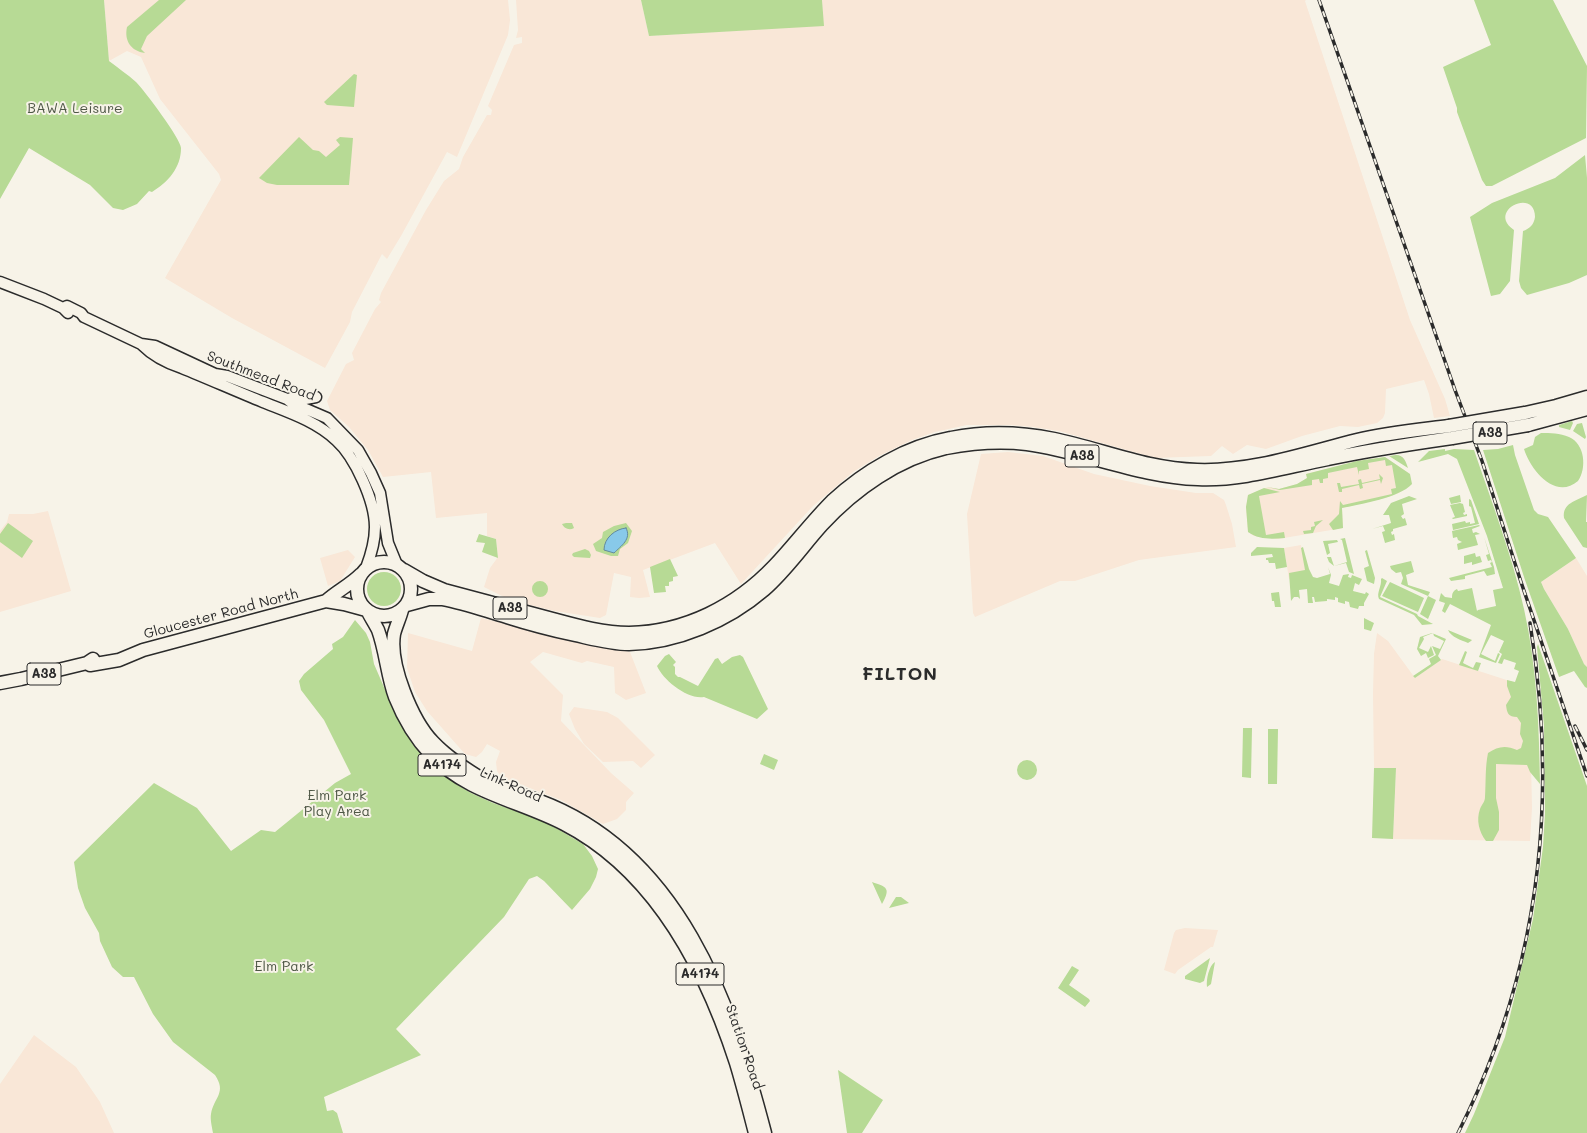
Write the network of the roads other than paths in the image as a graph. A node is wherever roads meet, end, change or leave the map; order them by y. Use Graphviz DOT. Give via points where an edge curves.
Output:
graph roads {
  1 [pos="0,282"];
  2 [pos="141,344"];
  3 [pos="171,353"];
  4 [pos="182,368"];
  5 [pos="316,397"];
  6 [pos="1583,398"];
  7 [pos="287,399"];
  8 [pos="1587,409"];
  9 [pos="401,568"];
  10 [pos="364,571"];
  11 [pos="326,601"];
  12 [pos="404,608"];
  13 [pos="367,611"];
  14 [pos="0,683"];
  15 [pos="487,782"];
  16 [pos="471,784"];
  17 [pos="595,844"];
  18 [pos="755,1133"];
  19 [pos="765,1133"];
  1 -- 2 [label="main road, Southmead Road"];
  2 -- 3 [label="main road, Southmead Road" via="155,346"];
  2 -- 4 [label="main road, Southmead Road" via="152,355"];
  3 -- 4 [label="main road"];
  3 -- 7 [label="main road, Southmead Road" via="215,374 227,376"];
  4 -- 10 [label="main road, Southmead Road" via="304,419 336,440 356,468 373,510 376,526 374,542"];
  5 -- 7 [label="main road"];
  6 -- 9 [label="main road, A38, bridge" via="1525,413 1373,437 1237,468 1199,470 1160,467 1064,441 1008,433 978,434 940,440 894,458 855,482 824,510 766,574 742,595 696,620 677,627 651,631 620,633 576,625 434,587"];
  7 -- 9 [label="main road, Southmead Road" via="327,418 358,450 380,493 388,543"];
  8 -- 12 [label="main road, A38, bridge" via="1528,425 1374,449 1247,475 1200,479 1147,473 1025,444 984,444 938,450 901,464 860,489 824,523 771,583 747,603 701,628 656,641 628,644 595,640 443,599 429,599"];
  9 -- 10 [label="main road" via="390,562 381,562"];
  9 -- 12 [label="main road" via="412,587 411,596"];
  10 -- 11 [label="main road, Gloucester Road North / A38"];
  10 -- 13 [label="main road" via="357,589 361,604"];
  11 -- 13 [label="main road, Gloucester Road North / A38"];
  11 -- 14 [label="main road, Gloucester Road North / A38" via="125,657 116,654 104,656 89,660 87,663"];
  12 -- 13 [label="main road" via="394,615 385,617"];
  12 -- 15 [label="main road, Link Road / A4174" via="394,634 396,665 404,694 431,740 456,762"];
  13 -- 16 [label="main road, Link Road / A4174" via="379,634 395,697 411,728 432,756"];
  15 -- 16 [label="main road, A4174"];
  15 -- 19 [label="main road, Station Road / A4174" via="546,803 568,814 608,839 637,863 652,880 676,912 718,989 745,1061"];
  16 -- 17 [label="main road, Link Road / A4174" via="488,794 563,824"];
  17 -- 18 [label="main road, Station Road / A4174" via="619,862 644,887 686,948 728,1040"];
}
